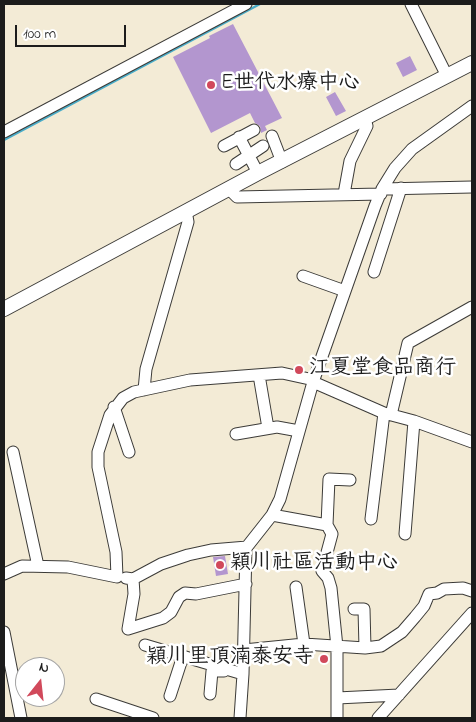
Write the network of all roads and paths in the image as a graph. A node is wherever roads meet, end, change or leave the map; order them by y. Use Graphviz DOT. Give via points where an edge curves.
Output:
graph roads {
  1 [pos="246,4"];
  2 [pos="416,6"];
  3 [pos="472,63"];
  4 [pos="447,76"];
  5 [pos="472,106"];
  6 [pos="365,119"];
  7 [pos="254,130"];
  8 [pos="4,132"];
  9 [pos="272,136"];
  10 [pos="239,137"];
  11 [pos="224,146"];
  12 [pos="263,146"];
  13 [pos="248,155"];
  14 [pos="282,162"];
  15 [pos="236,164"];
  16 [pos="258,173"];
  17 [pos="472,187"];
  18 [pos="401,188"];
  19 [pos="229,189"];
  20 [pos="382,191"];
  21 [pos="344,194"];
  22 [pos="186,211"];
  23 [pos="374,272"];
  24 [pos="303,276"];
  25 [pos="345,291"];
  26 [pos="472,307"];
  27 [pos="4,309"];
  28 [pos="260,375"];
  29 [pos="313,381"];
  30 [pos="144,390"];
  31 [pos="114,407"];
  32 [pos="387,414"];
  33 [pos="414,421"];
  34 [pos="268,428"];
  35 [pos="299,431"];
  36 [pos="236,434"];
  37 [pos="472,442"];
  38 [pos="13,452"];
  39 [pos="129,452"];
  40 [pos="350,480"];
  41 [pos="272,515"];
  42 [pos="370,519"];
  43 [pos="327,524"];
  44 [pos="405,534"];
  45 [pos="247,547"];
  46 [pos="38,566"];
  47 [pos="4,574"];
  48 [pos="117,577"];
  49 [pos="133,578"];
  50 [pos="246,584"];
  51 [pos="296,587"];
  52 [pos="472,591"];
  53 [pos="354,609"];
  54 [pos="472,613"];
  55 [pos="4,632"];
  56 [pos="304,644"];
  57 [pos="145,645"];
  58 [pos="337,647"];
  59 [pos="365,648"];
  60 [pos="244,650"];
  61 [pos="183,656"];
  62 [pos="239,673"];
  63 [pos="210,694"];
  64 [pos="399,695"];
  65 [pos="170,696"];
  66 [pos="337,698"];
  67 [pos="96,699"];
  68 [pos="21,718"];
  69 [pos="153,718"];
  70 [pos="240,718"];
  71 [pos="337,718"];
  72 [pos="378,718"];
  1 -- 8 [label="street"];
  2 -- 4 [label="street"];
  3 -- 4 [label="main road"];
  4 -- 6 [label="main road"];
  5 -- 20 [label="street" via="412,149 395,168"];
  6 -- 14 [label="main road"];
  6 -- 21 [label="street" via="366,126 350,161"];
  7 -- 10 [label="street"];
  9 -- 14 [label="street"];
  10 -- 11 [label="street"];
  10 -- 13 [label="street"];
  12 -- 13 [label="street"];
  13 -- 15 [label="street"];
  13 -- 16 [label="street"];
  14 -- 16 [label="main road"];
  16 -- 19 [label="main road"];
  17 -- 18 [label="street"];
  18 -- 20 [label="street"];
  18 -- 23 [label="street"];
  19 -- 21 [label="street" via="237,197"];
  19 -- 22 [label="main road"];
  20 -- 21 [label="street"];
  20 -- 25 [label="street"];
  22 -- 27 [label="main road"];
  22 -- 30 [label="street" via="188,222 146,369"];
  24 -- 25 [label="street"];
  25 -- 29 [label="street"];
  26 -- 32 [label="street" via="408,343"];
  28 -- 29 [label="street" via="282,374"];
  28 -- 30 [label="street" via="190,380"];
  28 -- 34 [label="street"];
  29 -- 32 [label="street"];
  29 -- 35 [label="street"];
  30 -- 31 [label="street" via="123,398"];
  31 -- 39 [label="street"];
  31 -- 48 [label="street" via="98,452 98,467 116,552"];
  32 -- 33 [label="street"];
  32 -- 42 [label="street"];
  33 -- 37 [label="street"];
  33 -- 44 [label="street"];
  34 -- 35 [label="street"];
  34 -- 36 [label="street"];
  35 -- 41 [label="street" via="280,500"];
  38 -- 46 [label="street"];
  40 -- 43 [label="street" via="329,478"];
  41 -- 43 [label="street"];
  41 -- 45 [label="street"];
  43 -- 58 [label="street" via="332,534 322,571 331,588"];
  45 -- 49 [label="street" via="188,555"];
  45 -- 50 [label="street"];
  46 -- 47 [label="street" via="22,566"];
  46 -- 48 [label="street" via="68,566"];
  48 -- 49 [label="street"];
  49 -- 50 [label="street" via="134,594 128,629 163,618 186,593"];
  50 -- 60 [label="street"];
  51 -- 56 [label="street"];
  52 -- 59 [label="street" via="444,589 429,594 424,606 402,632 381,646"];
  53 -- 59 [label="street" via="364,609"];
  54 -- 64 [label="street"];
  55 -- 68 [label="street"];
  56 -- 58 [label="street"];
  56 -- 60 [label="street"];
  57 -- 61 [label="street"];
  58 -- 59 [label="street"];
  58 -- 66 [label="street"];
  60 -- 62 [label="street"];
  61 -- 62 [label="street"];
  61 -- 65 [label="street"];
  62 -- 63 [label="street" via="212,671"];
  62 -- 70 [label="street"];
  64 -- 66 [label="street"];
  64 -- 72 [label="street"];
  66 -- 71 [label="street"];
  67 -- 69 [label="street"];
}
